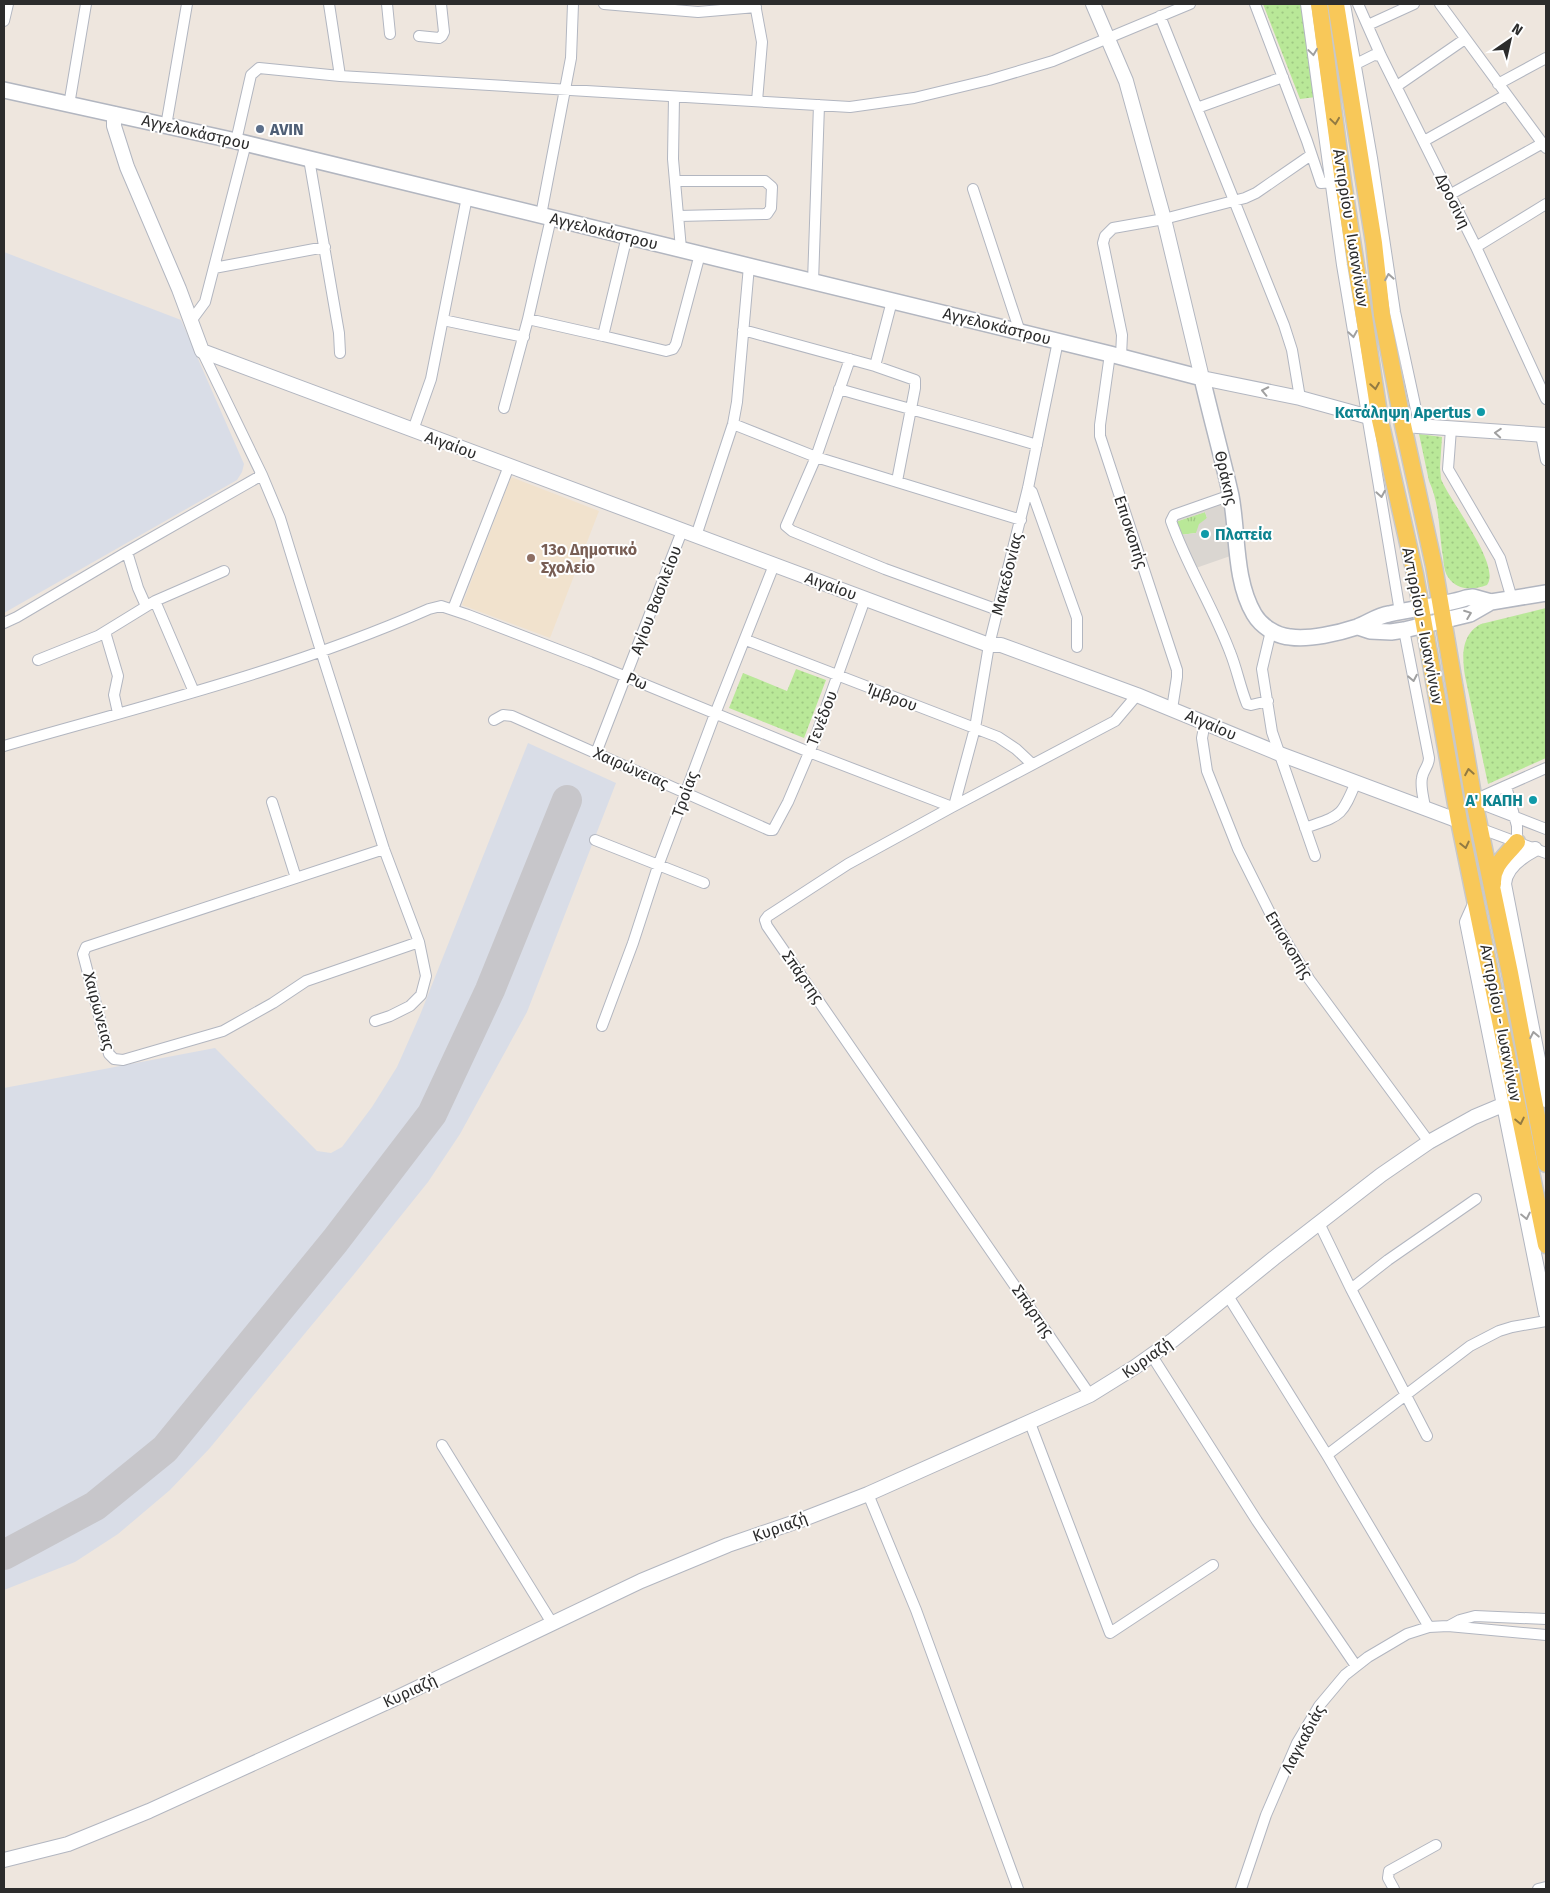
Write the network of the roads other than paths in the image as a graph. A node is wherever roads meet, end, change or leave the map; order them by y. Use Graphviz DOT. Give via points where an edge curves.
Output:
graph roads {
  1 [pos="8,4"];
  2 [pos="86,4"];
  3 [pos="187,4"];
  4 [pos="329,4"];
  5 [pos="387,4"];
  6 [pos="440,4"];
  7 [pos="573,4"];
  8 [pos="604,4"];
  9 [pos="1093,4"];
  10 [pos="1190,4"];
  11 [pos="1255,4"];
  12 [pos="1306,4"];
  13 [pos="1319,4"];
  14 [pos="1336,4"];
  15 [pos="1345,4"];
  16 [pos="1358,4"];
  17 [pos="1414,4"];
  18 [pos="1440,4"];
  19 [pos="756,5"];
  20 [pos="1160,16"];
  21 [pos="4,21"];
  22 [pos="1368,25"];
  23 [pos="390,34"];
  24 [pos="419,36"];
  25 [pos="1108,38"];
  26 [pos="1465,39"];
  27 [pos="1381,56"];
  28 [pos="1546,58"];
  29 [pos="1356,64"];
  30 [pos="340,76"];
  31 [pos="1283,77"];
  32 [pos="1498,84"];
  33 [pos="1397,86"];
  34 [pos="4,90"];
  35 [pos="565,90"];
  36 [pos="1506,94"];
  37 [pos="674,97"];
  38 [pos="757,101"];
  39 [pos="69,104"];
  40 [pos="819,105"];
  41 [pos="1197,108"];
  42 [pos="114,114"];
  43 [pos="166,126"];
  44 [pos="1424,141"];
  45 [pos="241,142"];
  46 [pos="1545,146"];
  47 [pos="1311,155"];
  48 [pos="309,159"];
  49 [pos="675,181"];
  50 [pos="1337,182"];
  51 [pos="973,189"];
  52 [pos="1451,194"];
  53 [pos="467,197"];
  54 [pos="1235,201"];
  55 [pos="1546,204"];
  56 [pos="546,216"];
  57 [pos="678,216"];
  58 [pos="1164,219"];
  59 [pos="627,236"];
  60 [pos="1476,247"];
  61 [pos="324,248"];
  62 [pos="681,249"];
  63 [pos="700,254"];
  64 [pos="749,266"];
  65 [pos="214,268"];
  66 [pos="813,282"];
  67 [pos="892,301"];
  68 [pos="1388,313"];
  69 [pos="528,319"];
  70 [pos="191,320"];
  71 [pos="443,320"];
  72 [pos="743,330"];
  73 [pos="1020,332"];
  74 [pos="603,336"];
  75 [pos="524,337"];
  76 [pos="1058,341"];
  77 [pos="202,352"];
  78 [pos="340,353"];
  79 [pos="1116,355"];
  80 [pos="850,359"];
  81 [pos="875,366"];
  82 [pos="1202,378"];
  83 [pos="839,389"];
  84 [pos="1300,398"];
  85 [pos="1546,399"];
  86 [pos="504,408"];
  87 [pos="910,410"];
  88 [pos="1374,419"];
  89 [pos="733,424"];
  90 [pos="1403,425"];
  91 [pos="1420,428"];
  92 [pos="1451,429"];
  93 [pos="413,430"];
  94 [pos="1544,435"];
  95 [pos="1037,445"];
  96 [pos="816,457"];
  97 [pos="1546,460"];
  98 [pos="509,466"];
  99 [pos="262,475"];
  100 [pos="897,481"];
  101 [pos="1028,488"];
  102 [pos="1230,496"];
  103 [pos="1021,520"];
  104 [pos="682,531"];
  105 [pos="696,536"];
  106 [pos="127,552"];
  107 [pos="774,565"];
  108 [pos="224,571"];
  109 [pos="1546,593"];
  110 [pos="865,599"];
  111 [pos="1512,599"];
  112 [pos="1491,602"];
  113 [pos="150,603"];
  114 [pos="1440,605"];
  115 [pos="453,609"];
  116 [pos="1421,609"];
  117 [pos="998,610"];
  118 [pos="1400,612"];
  119 [pos="1442,621"];
  120 [pos="4,623"];
  121 [pos="1425,625"];
  122 [pos="1358,626"];
  123 [pos="1404,630"];
  124 [pos="1271,631"];
  125 [pos="105,632"];
  126 [pos="746,640"];
  127 [pos="989,645"];
  128 [pos="1077,647"];
  129 [pos="321,651"];
  130 [pos="38,660"];
  131 [pos="837,676"];
  132 [pos="626,677"];
  133 [pos="194,692"];
  134 [pos="1137,695"];
  135 [pos="1268,701"];
  136 [pos="1172,708"];
  137 [pos="118,713"];
  138 [pos="715,714"];
  139 [pos="494,720"];
  140 [pos="1205,722"];
  141 [pos="975,728"];
  142 [pos="4,746"];
  143 [pos="596,752"];
  144 [pos="809,752"];
  145 [pos="1280,754"];
  146 [pos="1032,764"];
  147 [pos="1546,768"];
  148 [pos="1356,782"];
  149 [pos="1506,786"];
  150 [pos="685,793"];
  151 [pos="1474,801"];
  152 [pos="272,802"];
  153 [pos="953,806"];
  154 [pos="1425,808"];
  155 [pos="1515,818"];
  156 [pos="1459,820"];
  157 [pos="1305,828"];
  158 [pos="1480,828"];
  159 [pos="1546,829"];
  160 [pos="768,830"];
  161 [pos="595,840"];
  162 [pos="1516,842"];
  163 [pos="384,849"];
  164 [pos="1541,851"];
  165 [pos="1315,856"];
  166 [pos="658,866"];
  167 [pos="296,878"];
  168 [pos="704,883"];
  169 [pos="1493,889"];
  170 [pos="1476,902"];
  171 [pos="419,942"];
  172 [pos="375,1021"];
  173 [pos="602,1026"];
  174 [pos="1544,1076"];
  175 [pos="1546,1100"];
  176 [pos="1505,1104"];
  177 [pos="1430,1142"];
  178 [pos="1546,1164"];
  179 [pos="1516,1168"];
  180 [pos="1535,1193"];
  181 [pos="1476,1199"];
  182 [pos="1319,1223"];
  183 [pos="1546,1245"];
  184 [pos="1350,1289"];
  185 [pos="1228,1296"];
  186 [pos="1546,1313"];
  187 [pos="1546,1321"];
  188 [pos="1152,1356"];
  189 [pos="1090,1395"];
  190 [pos="1405,1395"];
  191 [pos="1030,1423"];
  192 [pos="1427,1436"];
  193 [pos="442,1444"];
  194 [pos="1328,1455"];
  195 [pos="868,1494"];
  196 [pos="1213,1566"];
  197 [pos="1543,1618"];
  198 [pos="552,1623"];
  199 [pos="1448,1626"];
  200 [pos="1429,1627"];
  201 [pos="1546,1635"];
  202 [pos="1356,1666"];
  203 [pos="1436,1845"];
  204 [pos="4,1860"];
  205 [pos="1392,1885"];
  206 [pos="1546,1887"];
  207 [pos="1018,1889"];
  208 [pos="1241,1889"];
  209 [pos="1538,1889"];
  1 -- 21 [label="street"];
  2 -- 39 [label="street"];
  3 -- 43 [label="street"];
  4 -- 30 [label="street"];
  5 -- 23 [label="street"];
  6 -- 24 [label="street" via="442,36"];
  7 -- 35 [label="street" via="571,58"];
  8 -- 19 [label="street" via="698,12"];
  9 -- 25 [label="street"];
  10 -- 20 [label="street"];
  11 -- 31 [label="street"];
  12 -- 50 [label="street, one-way"];
  13 -- 50 [label="main road, Αντιρρίου - Ιωαννίνων, one-way"];
  14 -- 68 [label="main road, Αντιρρίου - Ιωαννίνων"];
  15 -- 29 [label="street"];
  16 -- 22 [label="street, Δροσίνη"];
  17 -- 22 [label="street"];
  18 -- 26 [label="street"];
  19 -- 38 [label="street" via="762,42"];
  20 -- 25 [label="street"];
  20 -- 41 [label="street"];
  22 -- 27 [label="street, Δροσίνη"];
  25 -- 40 [label="street" via="1048,62 923,96 865,106"];
  25 -- 58 [label="street" via="1126,81"];
  26 -- 32 [label="street"];
  26 -- 33 [label="street"];
  27 -- 29 [label="street" via="1374,55"];
  27 -- 33 [label="street, Δροσίνη"];
  28 -- 32 [label="street"];
  68 -- 29 [label="street, one-way"];
  30 -- 35 [label="street"];
  30 -- 45 [label="street" via="256,69 251,76"];
  31 -- 41 [label="street"];
  31 -- 47 [label="street"];
  32 -- 36 [label="street"];
  33 -- 44 [label="street, Δροσίνη"];
  34 -- 39 [label="main road, Αγγελοκάστρου"];
  35 -- 37 [label="street"];
  35 -- 56 [label="street"];
  36 -- 44 [label="street"];
  36 -- 46 [label="street"];
  37 -- 38 [label="street"];
  37 -- 49 [label="street"];
  38 -- 40 [label="street"];
  39 -- 42 [label="main road, Αγγελοκάστρου"];
  40 -- 66 [label="street"];
  41 -- 54 [label="street"];
  42 -- 43 [label="main road, Αγγελοκάστρου"];
  42 -- 70 [label="street" via="114,126 128,167"];
  43 -- 45 [label="main road, Αγγελοκάστρου"];
  44 -- 52 [label="street, Δροσίνη"];
  45 -- 48 [label="main road, Αγγελοκάστρου"];
  45 -- 65 [label="street"];
  46 -- 52 [label="street"];
  47 -- 50 [label="street" via="1321,182"];
  47 -- 54 [label="street" via="1256,193"];
  48 -- 53 [label="main road, Αγγελοκάστρου"];
  48 -- 61 [label="street"];
  49 -- 57 [label="street"];
  49 -- 57 [label="street" via="765,181 772,187 771,208 767,214"];
  50 -- 88 [label="main road, Αντιρρίου - Ιωαννίνων, one-way"];
  51 -- 73 [label="street"];
  52 -- 60 [label="street, Δροσίνη"];
  53 -- 56 [label="main road, Αγγελοκάστρου"];
  53 -- 71 [label="street"];
  54 -- 58 [label="street"];
  54 -- 84 [label="street" via="1284,325"];
  55 -- 60 [label="street"];
  56 -- 59 [label="main road, Αγγελοκάστρου"];
  56 -- 69 [label="street"];
  57 -- 62 [label="street"];
  58 -- 79 [label="street, Επισκοπής" via="1113,228 1105,236 1103,243 1122,335"];
  58 -- 82 [label="street"];
  59 -- 62 [label="main road, Αγγελοκάστρου"];
  59 -- 74 [label="street"];
  60 -- 85 [label="street, Δροσίνη"];
  61 -- 65 [label="street"];
  61 -- 78 [label="street"];
  62 -- 63 [label="main road, Αγγελοκάστρου"];
  63 -- 64 [label="main road, Αγγελοκάστρου"];
  63 -- 74 [label="street" via="673,350"];
  64 -- 66 [label="main road, Αγγελοκάστρου"];
  64 -- 72 [label="street"];
  65 -- 70 [label="street" via="203,308"];
  66 -- 67 [label="main road, Αγγελοκάστρου"];
  67 -- 73 [label="main road, Αγγελοκάστρου"];
  67 -- 81 [label="street"];
  68 -- 90 [label="main road, Αντιρρίου - Ιωαννίνων"];
  68 -- 91 [label="street"];
  69 -- 74 [label="street"];
  69 -- 75 [label="street"];
  70 -- 77 [label="street"];
  71 -- 75 [label="street"];
  71 -- 93 [label="street" via="431,379"];
  72 -- 80 [label="street"];
  72 -- 89 [label="street" via="740,382"];
  73 -- 76 [label="main road, Αγγελοκάστρου"];
  75 -- 86 [label="street"];
  76 -- 79 [label="main road, Αγγελοκάστρου"];
  76 -- 95 [label="street, Μακεδονίας"];
  77 -- 93 [label="street, Αιγαίου"];
  77 -- 99 [label="street"];
  79 -- 82 [label="main road, Αγγελοκάστρου"];
  79 -- 136 [label="street, Επισκοπής" via="1100,436 1177,670"];
  80 -- 81 [label="street"];
  80 -- 83 [label="street"];
  81 -- 87 [label="street" via="916,381"];
  84 -- 82 [label="street, one-way"];
  82 -- 102 [label="main road, Θράκης"];
  83 -- 87 [label="street"];
  83 -- 96 [label="street"];
  84 -- 88 [label="street"];
  87 -- 95 [label="street"];
  87 -- 100 [label="street"];
  88 -- 116 [label="main road, Αντιρρίου - Ιωαννίνων" via="1415,574"];
  88 -- 118 [label="street, one-way"];
  89 -- 96 [label="street"];
  89 -- 105 [label="street"];
  90 -- 91 [label="street"];
  90 -- 114 [label="main road, Αντιρρίου - Ιωαννίνων"];
  91 -- 92 [label="street"];
  94 -- 92 [label="street, one-way"];
  92 -- 111 [label="street" via="1448,469 1500,558"];
  93 -- 98 [label="street, Αιγαίου"];
  94 -- 97 [label="street"];
  95 -- 101 [label="street, Μακεδονίας"];
  96 -- 100 [label="street"];
  96 -- 117 [label="street" via="786,524 790,530"];
  98 -- 104 [label="street, Αιγαίου"];
  98 -- 115 [label="street"];
  99 -- 106 [label="street"];
  99 -- 129 [label="street" via="289,542"];
  100 -- 103 [label="street"];
  101 -- 103 [label="street, Μακεδονίας"];
  101 -- 128 [label="street" via="1076,618"];
  102 -- 124 [label="main road, Θράκης" via="1246,595 1254,614"];
  102 -- 135 [label="street" via="1174,515 1171,521 1230,651 1247,704"];
  103 -- 117 [label="street, Μακεδονίας"];
  104 -- 105 [label="street, Αιγαίου"];
  104 -- 132 [label="street, Αγίου Βασιλείου"];
  105 -- 107 [label="street, Αιγαίου"];
  106 -- 113 [label="street" via="138,588"];
  106 -- 120 [label="street"];
  107 -- 110 [label="street, Αιγαίου"];
  107 -- 126 [label="street, Τροίας"];
  108 -- 113 [label="street"];
  109 -- 111 [label="main road"];
  110 -- 127 [label="street, Αιγαίου"];
  110 -- 131 [label="street, Τενέδου"];
  111 -- 112 [label="main road"];
  112 -- 114 [label="main road" via="1473,597"];
  119 -- 112 [label="main road, one-way" via="1470,614"];
  113 -- 125 [label="street"];
  113 -- 133 [label="street"];
  114 -- 116 [label="main road"];
  114 -- 119 [label="main road, Αντιρρίου - Ιωαννίνων"];
  115 -- 129 [label="street, Ρω" via="429,608"];
  115 -- 132 [label="street, Ρω"];
  116 -- 118 [label="main road"];
  116 -- 121 [label="main road, Αντιρρίου - Ιωαννίνων"];
  117 -- 127 [label="street, Μακεδονίας"];
  118 -- 122 [label="main road" via="1380,616"];
  119 -- 121 [label="main road"];
  151 -- 119 [label="main road, Αντιρρίου - Ιωαννίνων, one-way"];
  121 -- 123 [label="main road"];
  121 -- 156 [label="main road, Αντιρρίου - Ιωαννίνων"];
  122 -- 123 [label="main road" via="1370,631"];
  122 -- 124 [label="main road" via="1310,637 1290,637"];
  123 -- 154 [label="street, one-way" via="1429,758 1421,781"];
  124 -- 135 [label="street" via="1262,669"];
  125 -- 130 [label="street"];
  125 -- 137 [label="street" via="118,676 114,695"];
  126 -- 131 [label="street, Ίμβρου"];
  126 -- 138 [label="street, Τροίας"];
  127 -- 134 [label="street, Αιγαίου" via="1002,645"];
  127 -- 141 [label="street, Μακεδονίας"];
  129 -- 133 [label="street, Ρω"];
  129 -- 163 [label="street"];
  131 -- 141 [label="street, Ίμβρου"];
  131 -- 144 [label="street, Τενέδου"];
  132 -- 138 [label="street, Ρω"];
  132 -- 143 [label="street, Αγίου Βασιλείου"];
  133 -- 137 [label="street, Ρω"];
  134 -- 136 [label="street, Αιγαίου"];
  134 -- 146 [label="street, Σπάρτης" via="1114,720"];
  135 -- 145 [label="street" via="1272,732"];
  136 -- 140 [label="street, Αιγαίου"];
  137 -- 142 [label="street, Ρω"];
  138 -- 144 [label="street, Ρω"];
  138 -- 150 [label="street, Τροίας"];
  139 -- 143 [label="street, Χαιρώνειας" via="503,715 512,716"];
  140 -- 145 [label="street, Αιγαίου"];
  140 -- 177 [label="street, Επισκοπής" via="1202,738 1207,771 1238,849 1272,917 1309,979"];
  141 -- 146 [label="street, Ίμβρου" via="1006,741"];
  141 -- 153 [label="street, Μακεδονίας"];
  143 -- 150 [label="street, Χαιρώνειας"];
  144 -- 153 [label="street, Ρω"];
  144 -- 160 [label="street, Τενέδου" via="788,802 774,828"];
  145 -- 148 [label="street, Αιγαίου"];
  145 -- 157 [label="street"];
  146 -- 153 [label="street, Σπάρτης"];
  147 -- 149 [label="street"];
  148 -- 154 [label="street, Αιγαίου"];
  148 -- 157 [label="street" via="1341,813"];
  149 -- 151 [label="street"];
  149 -- 155 [label="street"];
  150 -- 160 [label="street, Χαιρώνειας"];
  150 -- 166 [label="street, Τροίας"];
  151 -- 155 [label="street"];
  151 -- 158 [label="main road, Αντιρρίου - Ιωαννίνων"];
  152 -- 167 [label="street"];
  153 -- 189 [label="street, Σπάρτης" via="848,864 765,920"];
  154 -- 156 [label="street, Αιγαίου"];
  155 -- 159 [label="street"];
  155 -- 162 [label="street"];
  156 -- 170 [label="main road, Αντιρρίου - Ιωαννίνων, one-way"];
  157 -- 165 [label="street"];
  158 -- 162 [label="street"];
  158 -- 169 [label="main road, Αντιρρίου - Ιωαννίνων"];
  161 -- 166 [label="street"];
  162 -- 164 [label="street"];
  162 -- 169 [label="main road" via="1497,865"];
  163 -- 167 [label="street, Χαιρώνειας"];
  163 -- 171 [label="street"];
  174 -- 164 [label="street, one-way" via="1504,884 1510,868 1523,856"];
  166 -- 168 [label="street"];
  166 -- 173 [label="street, Τροίας"];
  167 -- 171 [label="street, Χαιρώνειας" via="86,948 83,954 111,1058 124,1060 223,1031 306,981"];
  169 -- 178 [label="main road, Αντιρρίου - Ιωαννίνων"];
  170 -- 176 [label="street" via="1467,922"];
  170 -- 180 [label="main road, Αντιρρίου - Ιωαννίνων, one-way"];
  171 -- 172 [label="street" via="426,976 421,994 410,1006"];
  174 -- 175 [label="street"];
  176 -- 177 [label="street, Κυριαζή"];
  176 -- 179 [label="street"];
  177 -- 182 [label="street, Κυριαζή"];
  179 -- 180 [label="main road"];
  179 -- 186 [label="street, one-way"];
  180 -- 183 [label="main road, Αντιρρίου - Ιωαννίνων"];
  181 -- 184 [label="street"];
  182 -- 184 [label="street"];
  182 -- 185 [label="street, Κυριαζή"];
  184 -- 190 [label="street"];
  185 -- 188 [label="street, Κυριαζή"];
  185 -- 194 [label="street"];
  187 -- 190 [label="street" via="1512,1327 1483,1339"];
  188 -- 189 [label="street, Κυριαζή"];
  188 -- 202 [label="street" via="1267,1536"];
  189 -- 191 [label="street, Κυριαζή"];
  190 -- 192 [label="street"];
  190 -- 194 [label="street"];
  191 -- 195 [label="street, Κυριαζή"];
  191 -- 196 [label="street" via="1110,1633"];
  193 -- 198 [label="street"];
  194 -- 200 [label="street"];
  195 -- 198 [label="street, Κυριαζή" via="719,1548"];
  195 -- 207 [label="street" via="916,1610"];
  197 -- 199 [label="street, Λαγκαδιάς" via="1475,1616"];
  198 -- 204 [label="street, Κυριαζή" via="149,1811 68,1844"];
  199 -- 200 [label="street, Λαγκαδιάς"];
  199 -- 201 [label="street, Λαγκαδιάς"];
  200 -- 202 [label="street, Λαγκαδιάς" via="1406,1634"];
  202 -- 208 [label="street, Λαγκαδιάς" via="1332,1689 1297,1743 1266,1815"];
  203 -- 205 [label="street" via="1392,1869 1388,1875"];
  206 -- 209 [label="street"];
}
